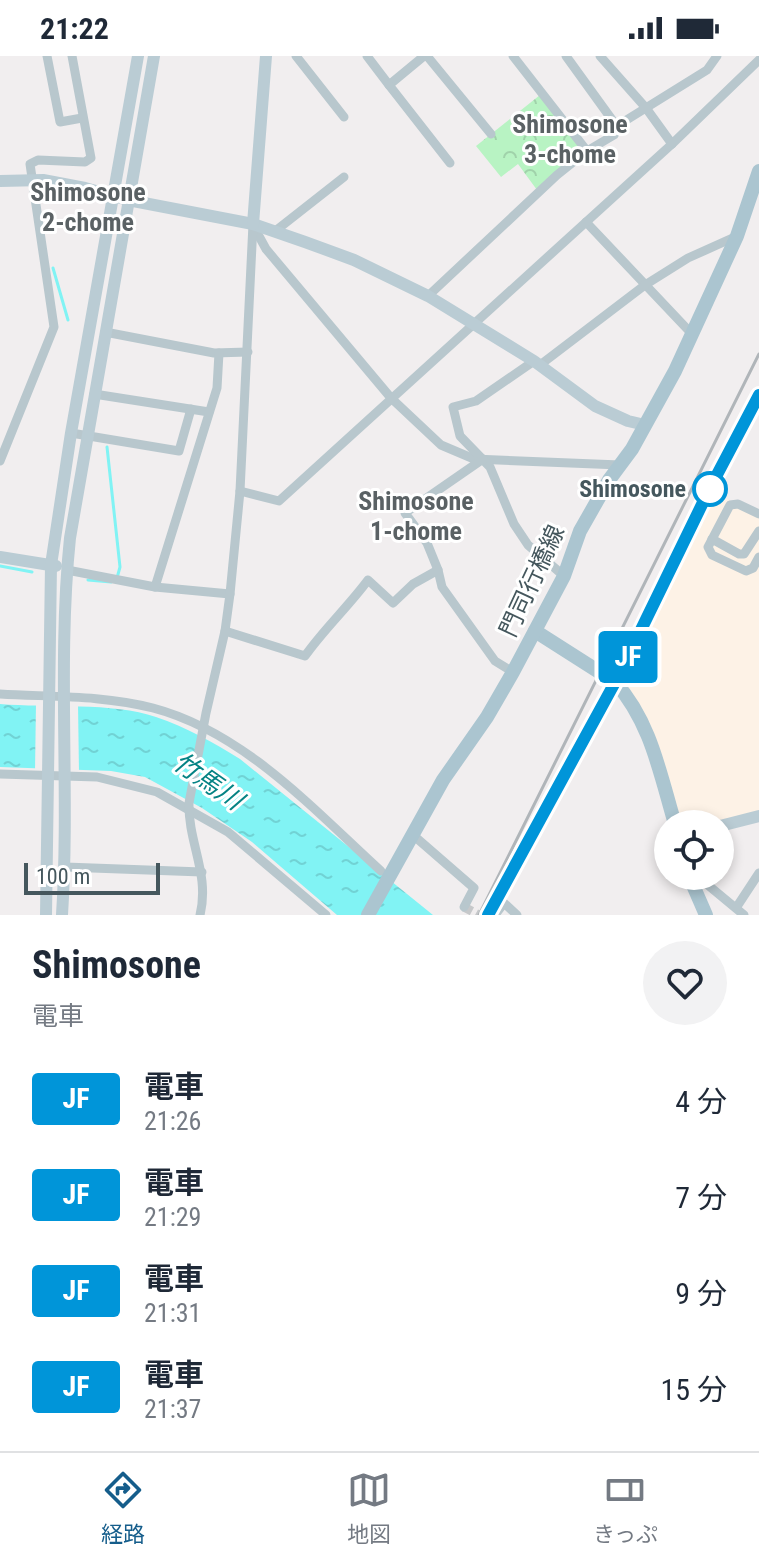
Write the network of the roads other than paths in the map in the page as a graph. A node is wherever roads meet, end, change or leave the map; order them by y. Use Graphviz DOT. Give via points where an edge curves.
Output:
graph roads {
  1 [pos="47,56"];
  2 [pos="72,56"];
  3 [pos="138,56"];
  4 [pos="154,56"];
  5 [pos="266,56"];
  6 [pos="296,56"];
  7 [pos="367,56"];
  8 [pos="513,56"];
  9 [pos="566,56"];
  10 [pos="600,56"];
  11 [pos="419,58"];
  12 [pos="712,58"];
  13 [pos="759,60"];
  14 [pos="389,85"];
  15 [pos="646,108"];
  16 [pos="344,117"];
  17 [pos="82,118"];
  18 [pos="618,128"];
  19 [pos="491,134"];
  20 [pos="672,144"];
  21 [pos="587,151"];
  22 [pos="450,163"];
  23 [pos="759,171"];
  24 [pos="344,177"];
  25 [pos="32,179"];
  26 [pos="0,181"];
  27 [pos="114,195"];
  28 [pos="128,200"];
  29 [pos="586,222"];
  30 [pos="253,224"];
  31 [pos="274,232"];
  32 [pos="737,236"];
  33 [pos="645,285"];
  34 [pos="428,296"];
  35 [pos="474,323"];
  36 [pos="105,332"];
  37 [pos="691,333"];
  38 [pos="248,352"];
  39 [pos="219,353"];
  40 [pos="537,363"];
  41 [pos="94,394"];
  42 [pos="391,398"];
  43 [pos="191,409"];
  44 [pos="209,412"];
  45 [pos="645,425"];
  46 [pos="71,433"];
  47 [pos="86,436"];
  48 [pos="483,459"];
  49 [pos="0,461"];
  50 [pos="620,465"];
  51 [pos="240,491"];
  52 [pos="759,514"];
  53 [pos="759,531"];
  54 [pos="712,539"];
  55 [pos="0,557"];
  56 [pos="759,557"];
  57 [pos="51,565"];
  58 [pos="67,570"];
  59 [pos="438,570"];
  60 [pos="564,576"];
  61 [pos="155,587"];
  62 [pos="230,594"];
  63 [pos="225,631"];
  64 [pos="535,631"];
  65 [pos="513,672"];
  66 [pos="0,694"];
  67 [pos="49,698"];
  68 [pos="65,698"];
  69 [pos="204,731"];
  70 [pos="0,774"];
  71 [pos="49,774"];
  72 [pos="65,774"];
  73 [pos="189,807"];
  74 [pos="671,810"];
  75 [pos="759,816"];
  76 [pos="734,822"];
  77 [pos="413,835"];
  78 [pos="65,867"];
  79 [pos="381,871"];
  80 [pos="202,872"];
  81 [pos="759,873"];
  82 [pos="695,890"];
  83 [pos="714,890"];
  84 [pos="464,907"];
  85 [pos="740,911"];
  86 [pos="46,915"];
  87 [pos="62,915"];
  88 [pos="200,915"];
  89 [pos="326,915"];
  90 [pos="368,915"];
  91 [pos="495,915"];
  92 [pos="517,915"];
  93 [pos="706,915"];
  1 -- 17 [label="street" via="60,122"];
  2 -- 17 [label="street"];
  3 -- 27 [label="street"];
  4 -- 28 [label="street"];
  5 -- 30 [label="street"];
  6 -- 16 [label="street"];
  7 -- 14 [label="street"];
  8 -- 21 [label="street"];
  9 -- 18 [label="street"];
  10 -- 15 [label="street"];
  11 -- 14 [label="street"];
  11 -- 19 [label="street"];
  12 -- 15 [label="street" via="707,70"];
  13 -- 20 [label="street"];
  14 -- 22 [label="street"];
  15 -- 18 [label="street"];
  15 -- 20 [label="street"];
  17 -- 25 [label="street" via="90,160 33,161"];
  18 -- 21 [label="street"];
  20 -- 29 [label="street"];
  21 -- 34 [label="street"];
  23 -- 32 [label="main road, 門司行橋線"];
  24 -- 31 [label="street"];
  25 -- 26 [label="street"];
  25 -- 27 [label="street"];
  25 -- 49 [label="street" via="54,327"];
  27 -- 28 [label="street"];
  27 -- 46 [label="street"];
  28 -- 30 [label="street"];
  28 -- 36 [label="street"];
  29 -- 33 [label="street"];
  29 -- 35 [label="street"];
  30 -- 31 [label="street"];
  30 -- 38 [label="street"];
  30 -- 42 [label="street" via="266,249"];
  31 -- 34 [label="street" via="354,260"];
  32 -- 33 [label="street"];
  32 -- 37 [label="main road, 門司行橋線"];
  33 -- 37 [label="street"];
  33 -- 40 [label="street"];
  34 -- 35 [label="street"];
  35 -- 40 [label="street"];
  35 -- 42 [label="street"];
  36 -- 39 [label="street"];
  36 -- 41 [label="street"];
  37 -- 45 [label="main road, 門司行橋線"];
  38 -- 39 [label="street"];
  38 -- 51 [label="street"];
  39 -- 44 [label="street"];
  40 -- 45 [label="street" via="595,406"];
  40 -- 48 [label="street" via="476,401 453,407 460,436"];
  41 -- 43 [label="street"];
  41 -- 47 [label="street"];
  42 -- 48 [label="street" via="441,445"];
  42 -- 51 [label="street" via="279,501"];
  43 -- 44 [label="street"];
  43 -- 47 [label="street" via="179,451"];
  44 -- 61 [label="street"];
  45 -- 50 [label="main road, 門司行橋線"];
  46 -- 47 [label="street"];
  46 -- 57 [label="street"];
  47 -- 58 [label="street"];
  48 -- 50 [label="street"];
  48 -- 59 [label="street" via="405,513 427,543"];
  48 -- 60 [label="street" via="528,545"];
  50 -- 60 [label="main road, 門司行橋線" via="580,531"];
  51 -- 62 [label="street"];
  52 -- 54 [label="street" via="730,505"];
  53 -- 54 [label="street" via="742,555"];
  54 -- 56 [label="street" via="712,555 743,570 753,568"];
  55 -- 57 [label="street"];
  57 -- 58 [label="street"];
  57 -- 67 [label="street"];
  58 -- 61 [label="street"];
  58 -- 68 [label="street"];
  59 -- 63 [label="street" via="393,603 368,580 305,656"];
  59 -- 65 [label="street" via="442,587 495,661"];
  60 -- 64 [label="main road, 門司行橋線"];
  61 -- 62 [label="street"];
  62 -- 63 [label="street"];
  63 -- 69 [label="street"];
  64 -- 65 [label="main road, 門司行橋線"];
  64 -- 74 [label="main road" via="625,693 648,736"];
  65 -- 77 [label="main road, 門司行橋線"];
  66 -- 67 [label="street"];
  67 -- 68 [label="street"];
  67 -- 71 [label="street"];
  68 -- 69 [label="street" via="155,708"];
  68 -- 72 [label="street"];
  69 -- 73 [label="street"];
  69 -- 79 [label="street" via="231,743 292,789"];
  70 -- 71 [label="street"];
  71 -- 72 [label="street"];
  71 -- 86 [label="street"];
  72 -- 73 [label="street" via="136,785"];
  72 -- 78 [label="street"];
  73 -- 80 [label="street"];
  73 -- 89 [label="street" via="228,832"];
  75 -- 76 [label="street"];
  77 -- 84 [label="street" via="474,888"];
  77 -- 90 [label="main road, 門司行橋線"];
  78 -- 80 [label="street"];
  78 -- 87 [label="street"];
  80 -- 88 [label="street"];
  81 -- 85 [label="street"];
  82 -- 93 [label="main road"];
  83 -- 85 [label="street"];
  91 -- 92 [label="street" via="504,903"];
}
